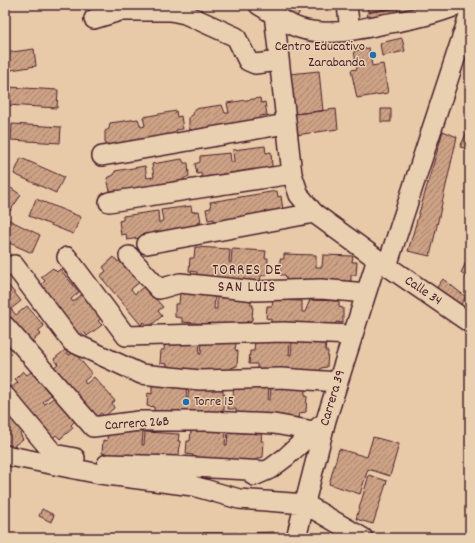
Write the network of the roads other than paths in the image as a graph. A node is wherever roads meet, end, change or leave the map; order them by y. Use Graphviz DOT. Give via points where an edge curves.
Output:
graph roads {
  1 [pos="347,5"];
  2 [pos="458,5"];
  3 [pos="269,8"];
  4 [pos="423,11"];
  5 [pos="470,13"];
  6 [pos="94,19"];
  7 [pos="350,31"];
  8 [pos="279,61"];
  9 [pos="286,124"];
  10 [pos="102,156"];
  11 [pos="292,174"];
  12 [pos="109,202"];
  13 [pos="314,213"];
  14 [pos="148,244"];
  15 [pos="129,256"];
  16 [pos="67,257"];
  17 [pos="382,263"];
  18 [pos="14,265"];
  19 [pos="366,292"];
  20 [pos="470,323"];
  21 [pos="5,326"];
  22 [pos="352,335"];
  23 [pos="338,382"];
  24 [pos="5,396"];
  25 [pos="320,425"];
  26 [pos="5,455"];
  27 [pos="266,471"];
  28 [pos="193,486"];
  29 [pos="305,504"];
  30 [pos="296,538"];
  31 [pos="363,538"];
  1 -- 7 [label="street"];
  2 -- 4 [label="street" via="443,11"];
  3 -- 7 [label="street" via="298,28 322,32"];
  3 -- 8 [label="street, Calle 34"];
  4 -- 7 [label="street"];
  5 -- 17 [label="street, Carrera 39"];
  6 -- 8 [label="street" via="120,11 171,11 185,14 236,37 248,61 252,63"];
  8 -- 9 [label="street, Calle 34"];
  9 -- 10 [label="street"];
  9 -- 11 [label="street, Calle 34"];
  11 -- 12 [label="street"];
  11 -- 13 [label="street, Calle 34" via="299,195"];
  13 -- 14 [label="street"];
  13 -- 17 [label="street, Calle 34"];
  15 -- 19 [label="street" via="159,289 180,283 256,291 321,289"];
  16 -- 22 [label="street" via="126,336 284,332"];
  17 -- 19 [label="street, Carrera 39"];
  17 -- 20 [label="street, Calle 34"];
  18 -- 23 [label="street" via="72,342 141,374 200,380 281,378"];
  19 -- 22 [label="street, Carrera 39"];
  21 -- 25 [label="street, Carrera 26B" via="94,427 139,421"];
  22 -- 23 [label="street, Carrera 39"];
  23 -- 25 [label="street, Carrera 39"];
  24 -- 27 [label="street" via="54,454 106,464"];
  25 -- 27 [label="street"];
  25 -- 29 [label="street, Carrera 39"];
  26 -- 28 [label="street" via="100,474"];
  27 -- 28 [label="street" via="254,476"];
  28 -- 29 [label="street" via="239,499"];
  29 -- 30 [label="street, Carrera 39"];
  29 -- 31 [label="street"];
}
